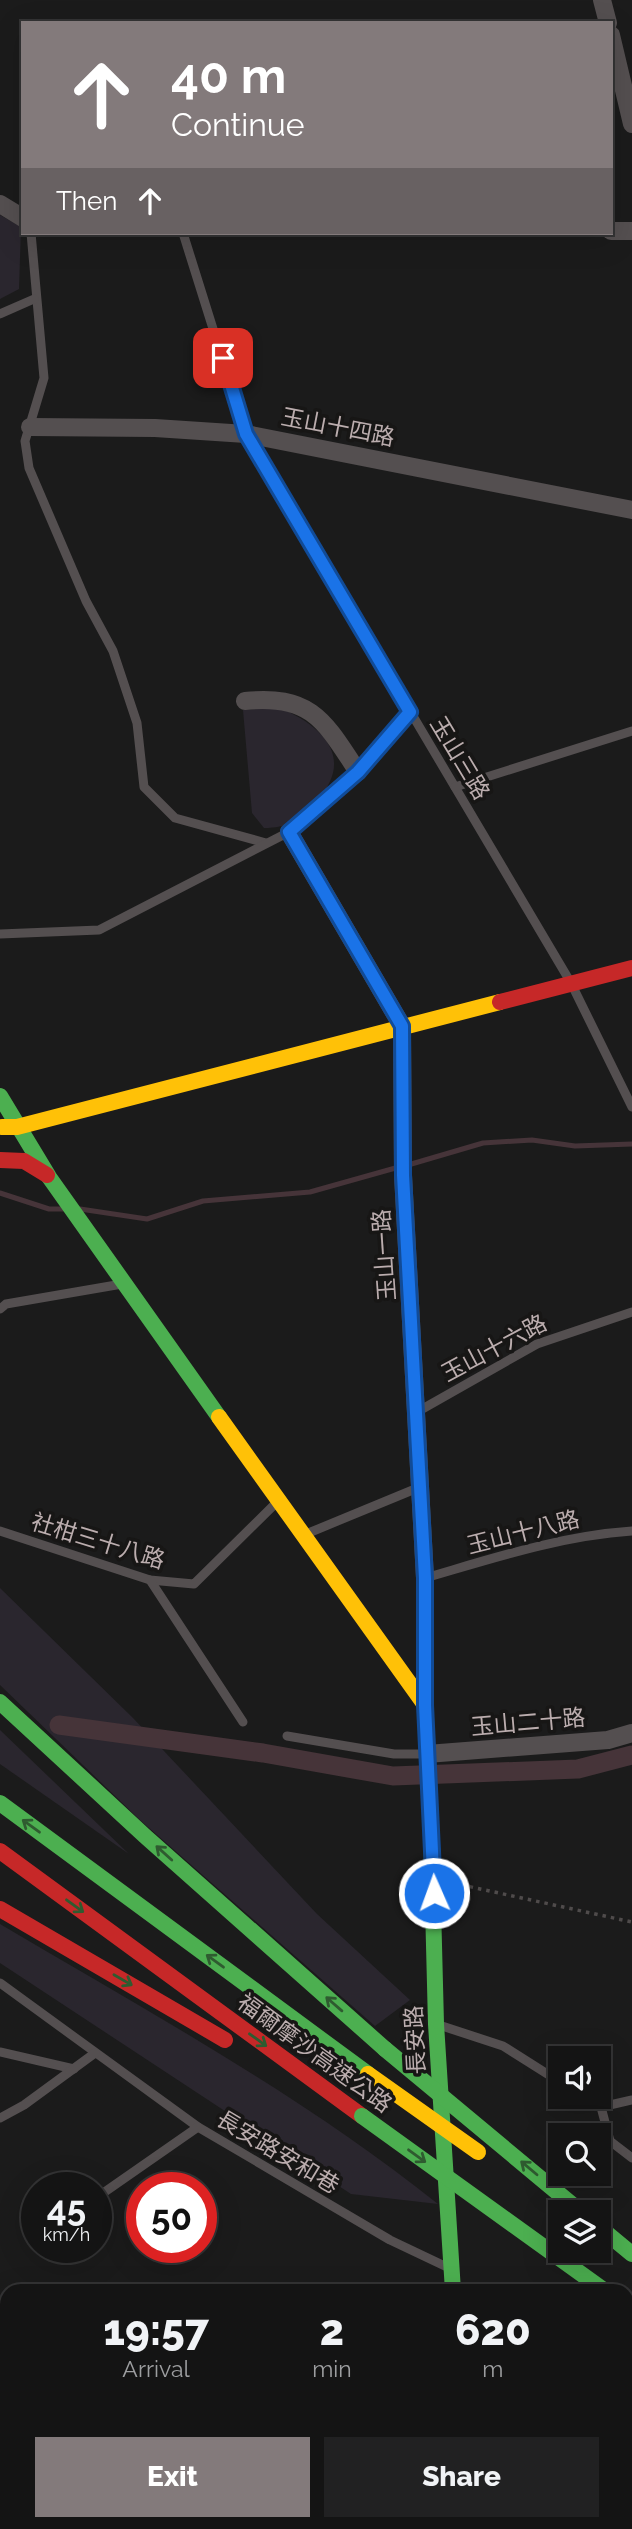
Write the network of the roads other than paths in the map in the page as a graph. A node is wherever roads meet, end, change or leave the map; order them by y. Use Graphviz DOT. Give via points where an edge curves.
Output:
graph roads {
  1 [pos="602,0"];
  2 [pos="607,21"];
  3 [pos="613,40"];
  4 [pos="626,74"];
  5 [pos="632,124"];
  6 [pos="0,204"];
  7 [pos="21,217"];
  8 [pos="613,231"];
  9 [pos="632,231"];
  10 [pos="31,235"];
  11 [pos="184,235"];
  12 [pos="34,299"];
  13 [pos="0,314"];
  14 [pos="30,427"];
  15 [pos="246,434"];
  16 [pos="632,510"];
  17 [pos="246,701"];
  18 [pos="410,712"];
  19 [pos="632,731"];
  20 [pos="358,772"];
  21 [pos="454,787"];
  22 [pos="289,832"];
  23 [pos="266,843"];
  24 [pos="0,934"];
  25 [pos="632,968"];
  26 [pos="571,983"];
  27 [pos="402,1026"];
  28 [pos="0,1096"];
  29 [pos="632,1107"];
  30 [pos="0,1127"];
  31 [pos="17,1127"];
  32 [pos="0,1142"];
  33 [pos="0,1160"];
  34 [pos="49,1177"];
  35 [pos="124,1284"];
  36 [pos="0,1308"];
  37 [pos="632,1312"];
  38 [pos="417,1412"];
  39 [pos="420,1487"];
  40 [pos="278,1501"];
  41 [pos="0,1531"];
  42 [pos="632,1531"];
  43 [pos="303,1535"];
  44 [pos="425,1578"];
  45 [pos="150,1580"];
  46 [pos="0,1702"];
  47 [pos="425,1705"];
  48 [pos="243,1722"];
  49 [pos="632,1733"];
  50 [pos="287,1736"];
  51 [pos="427,1754"];
  52 [pos="0,1803"];
  53 [pos="0,1851"];
  54 [pos="0,1909"];
  55 [pos="0,1983"];
  56 [pos="436,2024"];
  57 [pos="236,2048"];
  58 [pos="0,2052"];
  59 [pos="95,2053"];
  60 [pos="74,2069"];
  61 [pos="548,2074"];
  62 [pos="632,2101"];
  63 [pos="611,2105"];
  64 [pos="602,2109"];
  65 [pos="0,2118"];
  66 [pos="339,2120"];
  67 [pos="198,2127"];
  68 [pos="487,2158"];
  69 [pos="632,2158"];
  70 [pos="509,2174"];
  71 [pos="112,2187"];
  72 [pos="568,2200"];
  73 [pos="548,2201"];
  74 [pos="611,2237"];
  75 [pos="611,2246"];
  76 [pos="632,2254"];
  77 [pos="632,2261"];
  78 [pos="451,2269"];
  79 [pos="452,2284"];
  80 [pos="583,2284"];
  81 [pos="595,2284"];
  1 -- 2 [label="street"];
  3 -- 4 [label="street"];
  4 -- 5 [label="street"];
  6 -- 7 [label="street"];
  8 -- 9 [label="street"];
  10 -- 12 [label="lane"];
  11 -- 15 [label="lane, 玉山三路"];
  12 -- 13 [label="lane"];
  12 -- 14 [label="lane" via="44,378"];
  14 -- 15 [label="street, 玉山十四路"];
  14 -- 23 [label="lane" via="25,441 29,468 86,601 113,651 137,723 144,788 175,818"];
  15 -- 16 [label="street, 玉山十四路"];
  15 -- 18 [label="lane, 玉山三路"];
  17 -- 20 [label="street" via="272,698 299,703 329,728"];
  18 -- 20 [label="lane"];
  18 -- 21 [label="lane, 玉山三路"];
  19 -- 21 [label="lane"];
  20 -- 22 [label="lane"];
  21 -- 26 [label="lane, 玉山三路"];
  22 -- 23 [label="lane"];
  22 -- 27 [label="street"];
  23 -- 24 [label="lane" via="99,930"];
  25 -- 26 [label="main road"];
  26 -- 27 [label="main road"];
  26 -- 29 [label="lane, 玉山三路"];
  27 -- 31 [label="main road"];
  27 -- 38 [label="street, 玉山一路" via="402,1166"];
  28 -- 31 [label="main road"];
  30 -- 31 [label="main road"];
  31 -- 32 [label="main road"];
  31 -- 34 [label="main road"];
  33 -- 34 [label="main road" via="24,1161"];
  34 -- 35 [label="main road"];
  35 -- 36 [label="lane"];
  35 -- 40 [label="main road"];
  37 -- 38 [label="lane, 玉山十六路" via="537,1343"];
  38 -- 39 [label="street, 玉山一路"];
  39 -- 43 [label="lane"];
  39 -- 44 [label="street, 玉山一路"];
  40 -- 43 [label="main road"];
  40 -- 45 [label="lane, 社柑三十八路" via="194,1584"];
  41 -- 45 [label="lane, 社柑三十八路"];
  42 -- 44 [label="lane, 玉山十八路" via="547,1542"];
  43 -- 47 [label="main road"];
  44 -- 47 [label="street, 玉山一路"];
  45 -- 48 [label="lane"];
  72 -- 46 [label="main road, one-way, bridge" via="386,2049"];
  47 -- 51 [label="main road, 長安路"];
  49 -- 51 [label="street, 玉山二十路" via="608,1740"];
  50 -- 51 [label="lane" via="394,1754"];
  51 -- 56 [label="main road, 長安路"];
  68 -- 52 [label="main road, 福爾摩沙高速公路, one-way, bridge"];
  53 -- 81 [label="main road, 福爾摩沙高速公路, one-way, bridge"];
  54 -- 57 [label="main road, one-way"];
  55 -- 59 [label="lane, 長安路安和巷"];
  56 -- 61 [label="lane" via="503,2046"];
  56 -- 78 [label="main road, 長安路"];
  58 -- 60 [label="lane"];
  59 -- 60 [label="lane"];
  59 -- 67 [label="lane, 長安路安和巷"];
  60 -- 65 [label="lane"];
  62 -- 63 [label="lane"];
  64 -- 69 [label="lane" via="610,2141"];
  66 -- 80 [label="main road"];
  67 -- 71 [label="lane"];
  67 -- 78 [label="lane, 長安路安和巷" via="390,2240"];
  70 -- 73 [label="main road"];
  74 -- 76 [label="main road"];
  75 -- 77 [label="main road"];
  78 -- 79 [label="main road, 長安路"];
}
